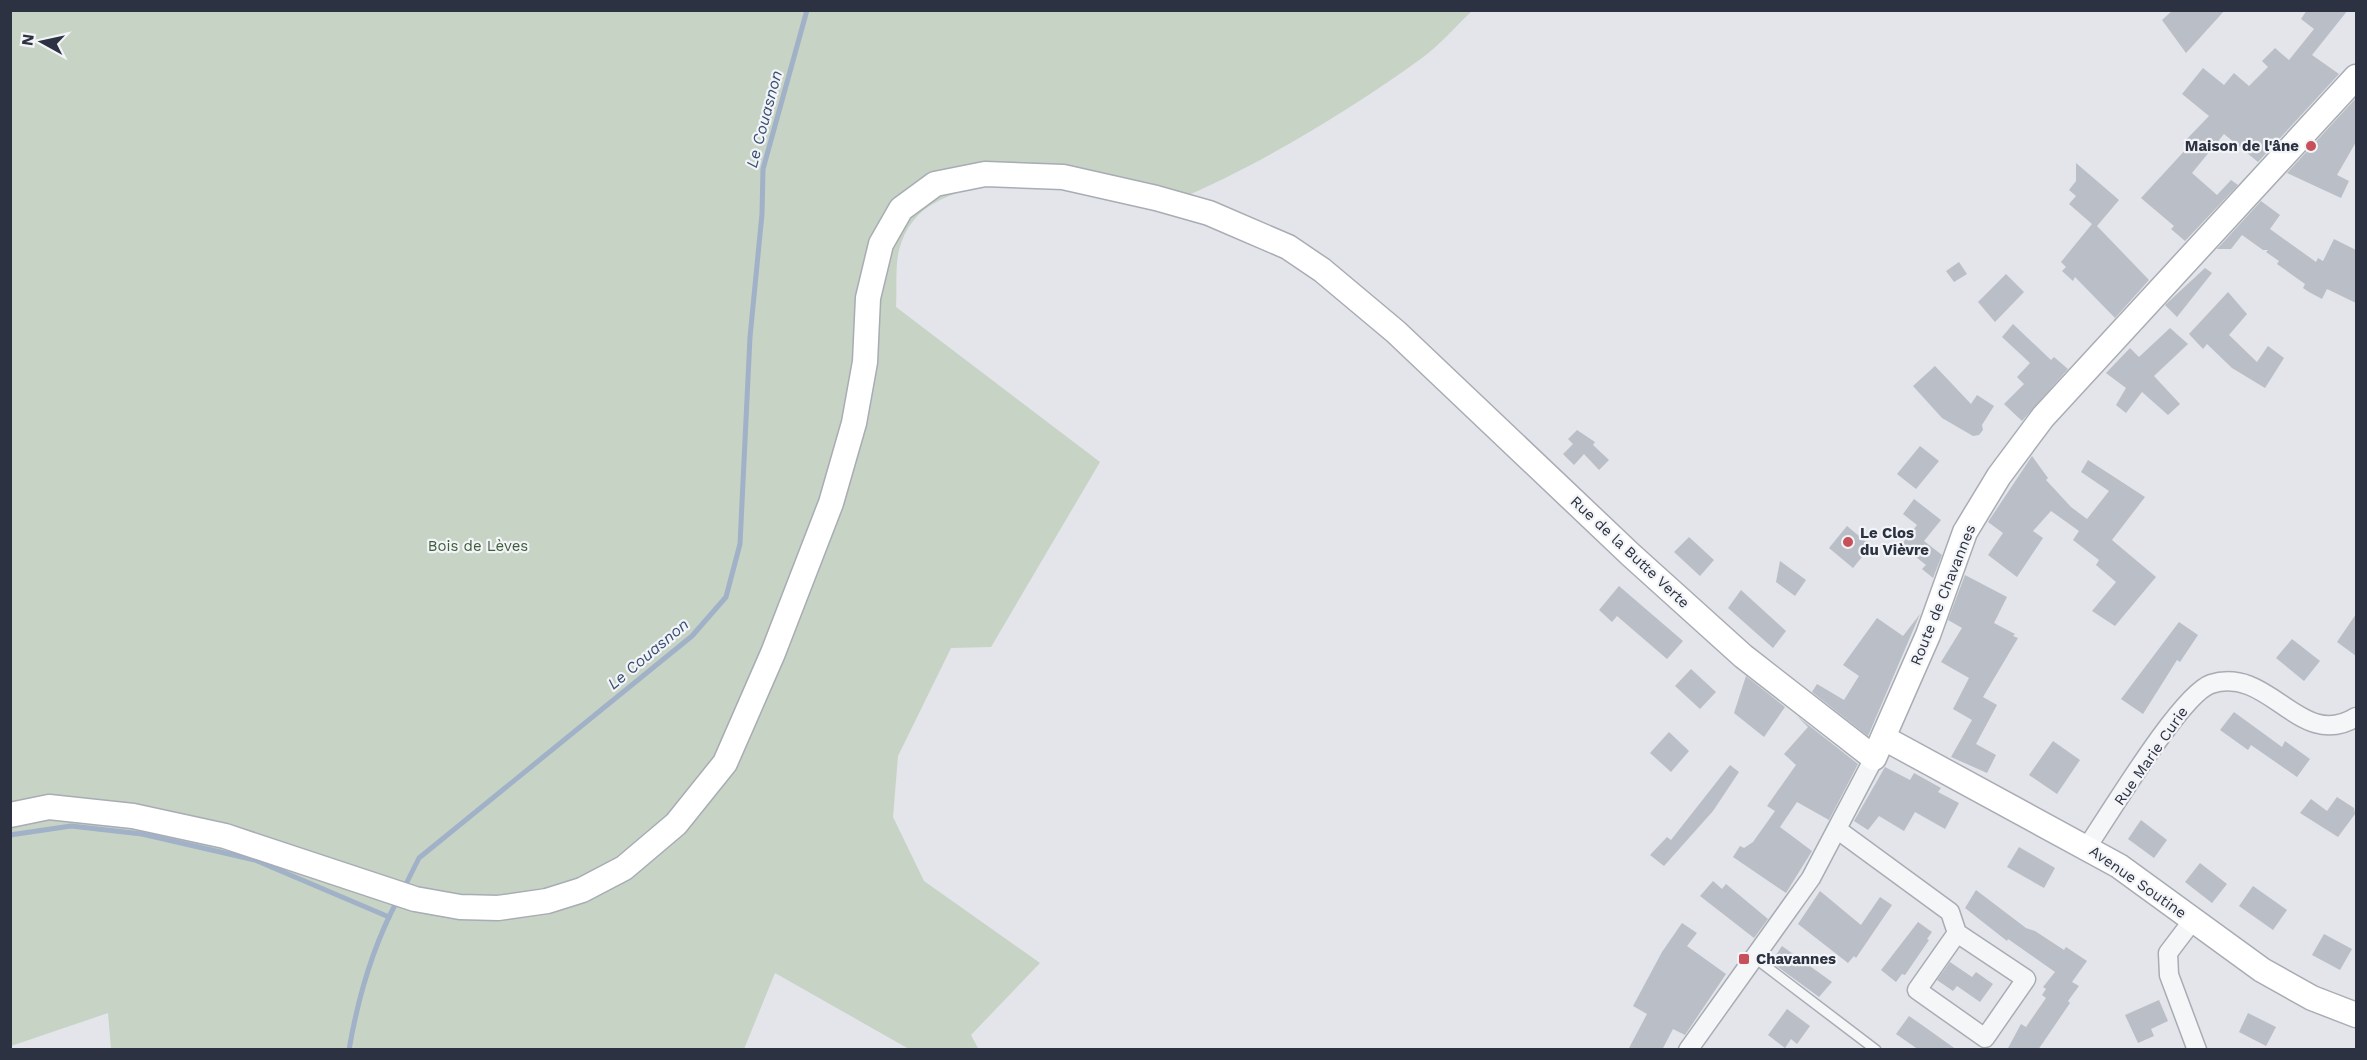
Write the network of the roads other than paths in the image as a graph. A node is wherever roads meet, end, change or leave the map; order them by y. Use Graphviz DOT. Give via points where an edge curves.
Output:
graph roads {
  1 [pos="2356,77"];
  2 [pos="2356,717"];
  3 [pos="1879,748"];
  4 [pos="10,815"];
  5 [pos="1838,830"];
  6 [pos="2087,847"];
  7 [pos="2193,920"];
  8 [pos="1957,933"];
  9 [pos="1755,958"];
  10 [pos="2356,1015"];
  11 [pos="1688,1050"];
  12 [pos="1876,1050"];
  13 [pos="2197,1050"];
  1 -- 3 [label="street, Route de Chavannes" via="2043,417 1999,476 1965,532 1928,634"];
  2 -- 6 [label="street, Rue Marie Curie" via="2342,726 2319,725 2295,714 2258,687 2238,681 2210,684 2183,706"];
  3 -- 4 [label="street, Rue de la Butte Verte" via="1743,656 1396,332 1288,247 1209,213 1063,177 985,174 935,184 901,208 881,244 868,298 865,362 854,423 831,503 773,653 725,763 676,824 624,868 582,890 547,901 498,908 460,907 415,899 225,836 133,816 49,807"];
  3 -- 5 [label="street, Route de Chavannes"];
  3 -- 6 [label="street, Avenue Soutine"];
  5 -- 8 [label="street" via="1950,912"];
  5 -- 9 [label="street, Route de Chavannes" via="1812,878"];
  6 -- 7 [label="street, Avenue Soutine"];
  7 -- 10 [label="street, Avenue Soutine" via="2262,970 2312,998"];
  7 -- 13 [label="street" via="2168,953 2169,975"];
  8 -- 8 [label="street" via="2026,979 1985,1038 1917,990"];
  9 -- 11 [label="street, Route de Chavannes"];
  9 -- 12 [label="lane"];
}
